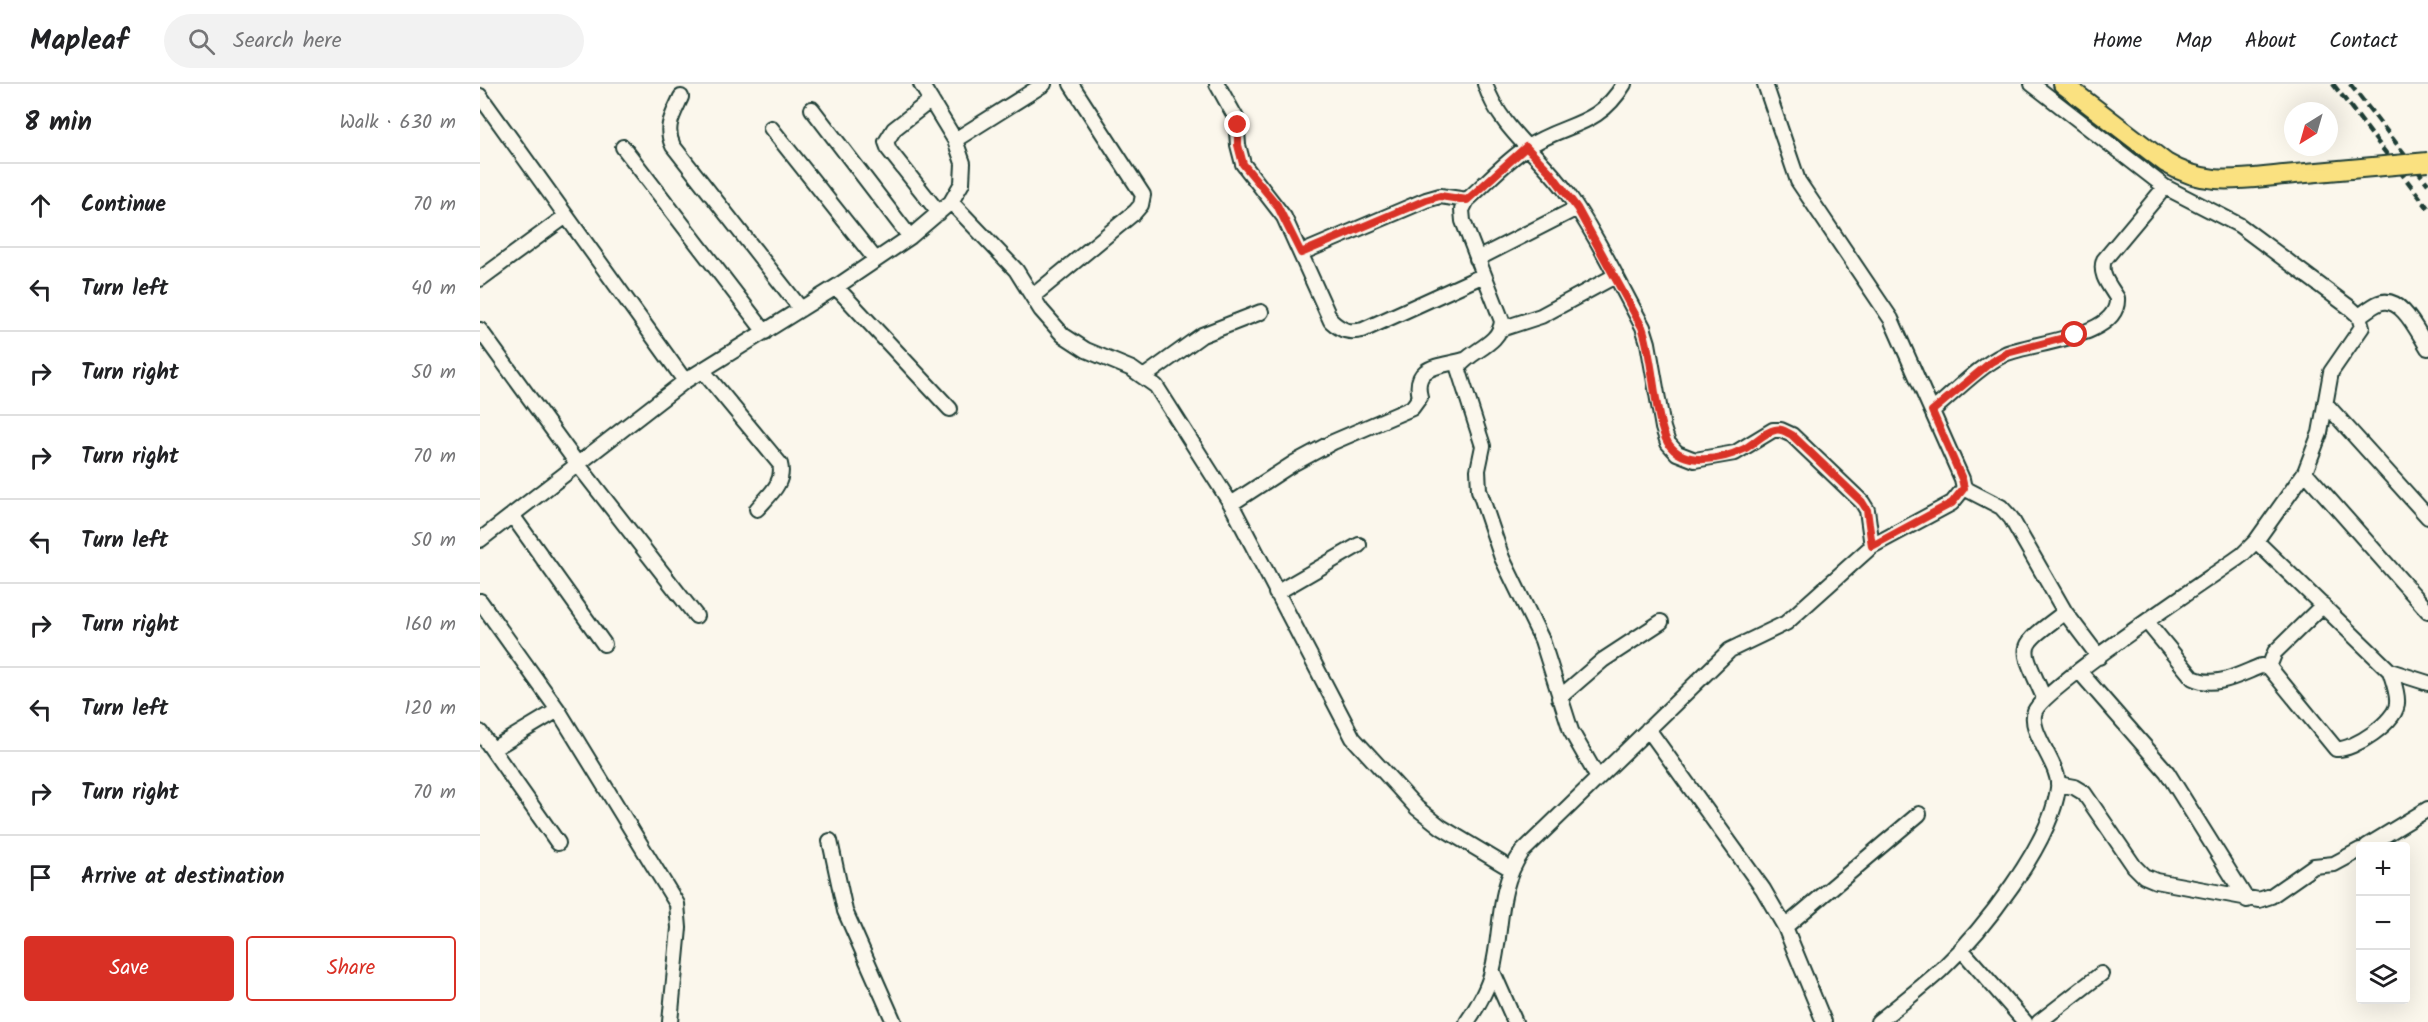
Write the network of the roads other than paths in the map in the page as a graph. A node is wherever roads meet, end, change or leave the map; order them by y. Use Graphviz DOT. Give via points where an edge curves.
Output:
graph roads {
  1 [pos="921,84"];
  2 [pos="1044,84"];
  3 [pos="1071,84"];
  4 [pos="1218,84"];
  5 [pos="1485,84"];
  6 [pos="1624,84"];
  7 [pos="1765,84"];
  8 [pos="2032,84"];
  9 [pos="2063,84"];
  10 [pos="480,96"];
  11 [pos="681,97"];
  12 [pos="931,100"];
  13 [pos="812,109"];
  14 [pos="771,128"];
  15 [pos="955,140"];
  16 [pos="623,147"];
  17 [pos="1526,147"];
  18 [pos="2428,162"];
  19 [pos="2165,187"];
  20 [pos="1467,200"];
  21 [pos="951,202"];
  22 [pos="1577,208"];
  23 [pos="939,213"];
  24 [pos="566,216"];
  25 [pos="910,237"];
  26 [pos="1301,253"];
  27 [pos="1478,259"];
  28 [pos="876,260"];
  29 [pos="1484,275"];
  30 [pos="1615,276"];
  31 [pos="480,279"];
  32 [pos="836,288"];
  33 [pos="1033,296"];
  34 [pos="801,309"];
  35 [pos="1261,312"];
  36 [pos="2359,316"];
  37 [pos="1501,329"];
  38 [pos="480,330"];
  39 [pos="765,332"];
  40 [pos="2428,348"];
  41 [pos="1464,360"];
  42 [pos="703,371"];
  43 [pos="1145,376"];
  44 [pos="685,381"];
  45 [pos="2325,403"];
  46 [pos="950,409"];
  47 [pos="1932,411"];
  48 [pos="579,466"];
  49 [pos="2305,472"];
  50 [pos="1964,488"];
  51 [pos="1231,504"];
  52 [pos="757,509"];
  53 [pos="513,515"];
  54 [pos="2428,517"];
  55 [pos="480,540"];
  56 [pos="2256,541"];
  57 [pos="1359,545"];
  58 [pos="1872,546"];
  59 [pos="1276,593"];
  60 [pos="480,601"];
  61 [pos="2322,605"];
  62 [pos="2428,611"];
  63 [pos="2065,612"];
  64 [pos="696,616"];
  65 [pos="1661,622"];
  66 [pos="2147,622"];
  67 [pos="604,644"];
  68 [pos="2099,657"];
  69 [pos="2269,667"];
  70 [pos="2390,670"];
  71 [pos="2079,671"];
  72 [pos="2428,683"];
  73 [pos="1559,698"];
  74 [pos="2044,698"];
  75 [pos="558,710"];
  76 [pos="1648,729"];
  77 [pos="480,732"];
  78 [pos="493,749"];
  79 [pos="1598,778"];
  80 [pos="2058,784"];
  81 [pos="2428,809"];
  82 [pos="1919,814"];
  83 [pos="830,842"];
  84 [pos="2374,842"];
  85 [pos="558,843"];
  86 [pos="2356,853"];
  87 [pos="1511,869"];
  88 [pos="2247,900"];
  89 [pos="1785,927"];
  90 [pos="1961,949"];
  91 [pos="1492,970"];
  92 [pos="2100,974"];
  93 [pos="670,1022"];
  94 [pos="894,1022"];
  95 [pos="1467,1022"];
  96 [pos="1515,1022"];
  97 [pos="1824,1022"];
  98 [pos="1878,1022"];
  99 [pos="2025,1022"];
  100 [pos="2039,1022"];
  1 -- 12 [label="street"];
  2 -- 15 [label="street"];
  3 -- 33 [label="street" via="1143,195 1135,212"];
  4 -- 26 [label="street" via="1236,118 1243,164 1277,205"];
  5 -- 17 [label="street" via="1500,117"];
  6 -- 17 [label="street" via="1597,115"];
  7 -- 47 [label="street" via="1798,181 1881,300"];
  8 -- 19 [label="street"];
  9 -- 18 [label="main road, bridge" via="2184,173 2219,180"];
  10 -- 24 [label="street"];
  11 -- 34 [label="street" via="668,124 673,146"];
  12 -- 15 [label="street"];
  12 -- 23 [label="street" via="894,129 886,142"];
  13 -- 25 [label="street"];
  14 -- 28 [label="street"];
  15 -- 21 [label="street" via="963,163 962,183"];
  16 -- 39 [label="street"];
  17 -- 20 [label="street"];
  17 -- 22 [label="street"];
  19 -- 36 [label="street" via="2239,225"];
  19 -- 47 [label="street" via="2104,260 2104,278 2117,298 2114,311 2087,333 2007,353"];
  20 -- 26 [label="street" via="1451,196 1433,198"];
  20 -- 27 [label="street" via="1462,210 1463,221"];
  21 -- 23 [label="street"];
  21 -- 33 [label="street" via="1016,270"];
  22 -- 27 [label="street"];
  22 -- 30 [label="street"];
  23 -- 25 [label="street"];
  24 -- 31 [label="street"];
  24 -- 44 [label="street"];
  25 -- 28 [label="street"];
  26 -- 29 [label="street" via="1331,321 1350,332 1363,330"];
  27 -- 29 [label="street"];
  28 -- 32 [label="street"];
  29 -- 37 [label="street" via="1502,321"];
  30 -- 37 [label="street" via="1540,316"];
  30 -- 58 [label="street" via="1648,343 1663,428 1677,453 1695,460 1735,453 1781,429 1862,502 1867,510"];
  32 -- 34 [label="street"];
  32 -- 46 [label="street"];
  33 -- 43 [label="street" via="1041,310 1074,344"];
  34 -- 39 [label="street"];
  35 -- 43 [label="street" via="1202,334"];
  36 -- 40 [label="street" via="2380,303 2390,302 2401,308"];
  36 -- 45 [label="street" via="2362,327 2331,372"];
  37 -- 41 [label="street" via="1497,337"];
  38 -- 48 [label="street"];
  39 -- 42 [label="street"];
  41 -- 51 [label="street" via="1419,377 1420,397 1412,408 1333,442"];
  41 -- 73 [label="street" via="1458,368 1459,378 1483,446 1479,490 1506,571 1542,640"];
  42 -- 44 [label="street"];
  42 -- 52 [label="street" via="780,464 780,483"];
  43 -- 51 [label="street" via="1166,399"];
  44 -- 48 [label="street"];
  45 -- 49 [label="street" via="2320,433"];
  45 -- 54 [label="street"];
  47 -- 50 [label="street"];
  48 -- 53 [label="street"];
  48 -- 64 [label="street"];
  49 -- 56 [label="street"];
  49 -- 62 [label="street"];
  50 -- 58 [label="street" via="1952,503"];
  50 -- 63 [label="street" via="2001,507 2011,518"];
  51 -- 59 [label="street"];
  53 -- 55 [label="street"];
  53 -- 67 [label="street"];
  56 -- 61 [label="street"];
  56 -- 66 [label="street"];
  57 -- 59 [label="street"];
  58 -- 76 [label="street" via="1786,623 1730,651"];
  59 -- 87 [label="street" via="1353,738 1417,808"];
  60 -- 75 [label="street"];
  61 -- 69 [label="street" via="2275,652"];
  61 -- 70 [label="street"];
  63 -- 68 [label="street"];
  63 -- 74 [label="street" via="2026,645 2026,655"];
  65 -- 73 [label="street" via="1603,660"];
  66 -- 68 [label="street"];
  66 -- 69 [label="street" via="2193,678 2204,684"];
  68 -- 71 [label="street"];
  69 -- 70 [label="street" via="2330,744 2344,750 2395,714 2398,703"];
  70 -- 72 [label="street"];
  71 -- 74 [label="street"];
  71 -- 88 [label="street" via="2167,772"];
  73 -- 79 [label="street" via="1571,731"];
  74 -- 80 [label="street" via="2035,711 2034,723"];
  75 -- 78 [label="street"];
  75 -- 93 [label="street" via="677,904 679,928"];
  76 -- 79 [label="street"];
  76 -- 89 [label="street" via="1763,889"];
  77 -- 78 [label="street"];
  78 -- 85 [label="street"];
  79 -- 87 [label="street" via="1522,852"];
  80 -- 88 [label="street" via="2084,793 2144,876"];
  80 -- 90 [label="street" via="2050,820 2017,878"];
  81 -- 84 [label="street"];
  82 -- 89 [label="street"];
  83 -- 94 [label="street" via="845,911"];
  86 -- 88 [label="street" via="2334,864 2314,866 2271,896"];
  87 -- 91 [label="street" via="1505,883"];
  89 -- 97 [label="street"];
  90 -- 98 [label="street"];
  90 -- 99 [label="street"];
  91 -- 95 [label="street" via="1486,991"];
  91 -- 96 [label="street"];
  92 -- 100 [label="street"];
}
